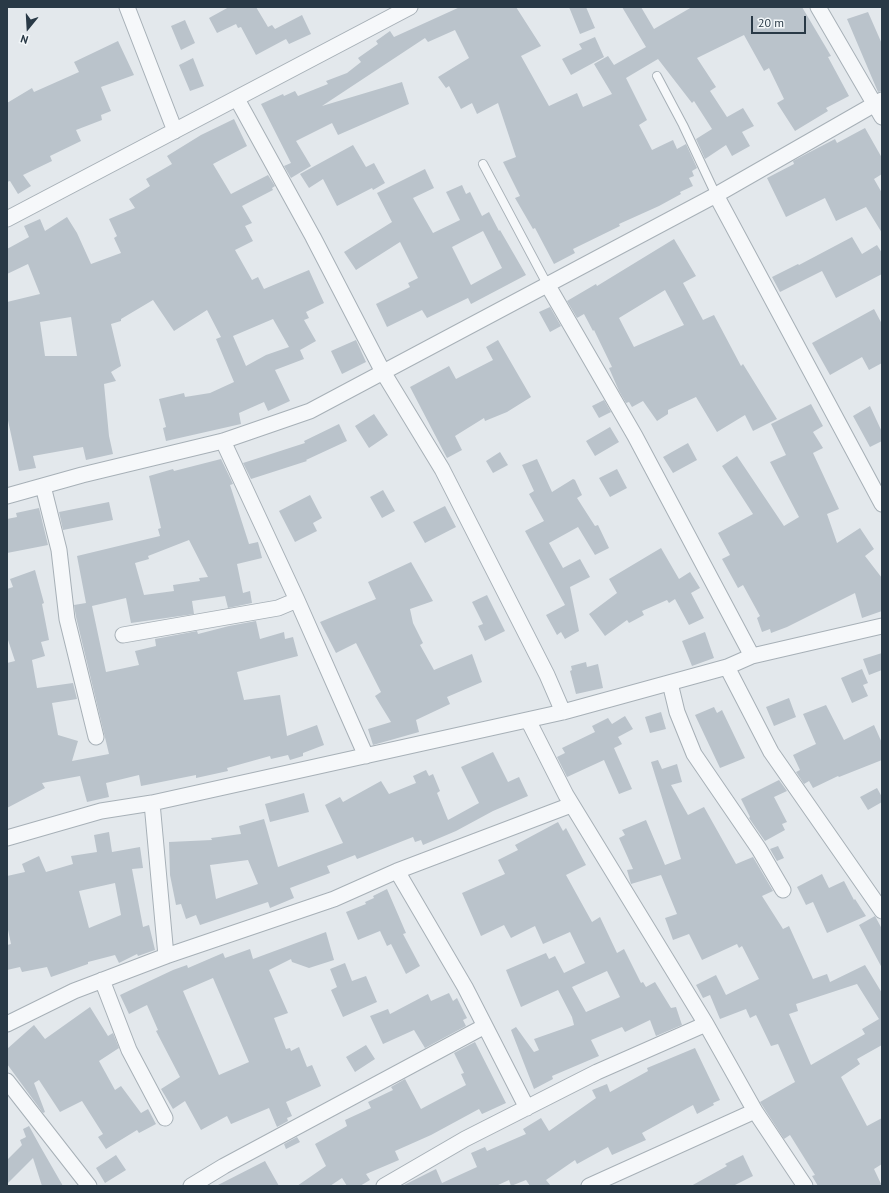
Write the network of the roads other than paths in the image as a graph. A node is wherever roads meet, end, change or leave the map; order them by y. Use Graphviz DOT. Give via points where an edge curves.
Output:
graph roads {
  1 [pos="127,7"];
  2 [pos="410,7"];
  3 [pos="818,7"];
  4 [pos="386,12"];
  5 [pos="657,76"];
  6 [pos="237,99"];
  7 [pos="880,107"];
  8 [pos="175,131"];
  9 [pos="482,164"];
  10 [pos="716,194"];
  11 [pos="7,219"];
  12 [pos="547,284"];
  13 [pos="383,372"];
  14 [pos="223,442"];
  15 [pos="43,486"];
  16 [pos="7,496"];
  17 [pos="882,504"];
  18 [pos="297,600"];
  19 [pos="882,626"];
  20 [pos="123,635"];
  21 [pos="752,656"];
  22 [pos="727,667"];
  23 [pos="670,682"];
  24 [pos="563,712"];
  25 [pos="528,720"];
  26 [pos="96,737"];
  27 [pos="366,756"];
  28 [pos="152,804"];
  29 [pos="571,805"];
  30 [pos="7,838"];
  31 [pos="397,871"];
  32 [pos="783,890"];
  33 [pos="882,911"];
  34 [pos="166,956"];
  35 [pos="102,980"];
  36 [pos="7,1024"];
  37 [pos="706,1024"];
  38 [pos="485,1026"];
  39 [pos="7,1081"];
  40 [pos="13,1100"];
  41 [pos="527,1108"];
  42 [pos="755,1111"];
  43 [pos="165,1118"];
  44 [pos="89,1186"];
  45 [pos="191,1186"];
  46 [pos="384,1186"];
  47 [pos="589,1186"];
  48 [pos="805,1186"];
  1 -- 8 [label="street"];
  2 -- 4 [label="street"];
  3 -- 7 [label="street"];
  4 -- 6 [label="street"];
  5 -- 10 [label="lane"];
  6 -- 8 [label="street"];
  6 -- 13 [label="street"];
  7 -- 10 [label="street"];
  8 -- 11 [label="street"];
  9 -- 12 [label="lane"];
  10 -- 12 [label="street"];
  10 -- 17 [label="street"];
  12 -- 13 [label="street"];
  12 -- 21 [label="street" via="635,436"];
  13 -- 14 [label="street" via="310,411"];
  13 -- 24 [label="street" via="442,469 547,675"];
  14 -- 15 [label="street"];
  14 -- 18 [label="street"];
  15 -- 16 [label="street"];
  15 -- 26 [label="street" via="59,550 66,619"];
  18 -- 20 [label="street" via="278,608"];
  18 -- 27 [label="street"];
  19 -- 21 [label="street"];
  21 -- 22 [label="street"];
  22 -- 23 [label="street"];
  22 -- 33 [label="street" via="771,752"];
  23 -- 24 [label="street"];
  23 -- 32 [label="street" via="677,712 694,754 759,848"];
  24 -- 25 [label="street"];
  25 -- 27 [label="street"];
  25 -- 29 [label="street"];
  27 -- 28 [label="street"];
  28 -- 30 [label="street" via="101,811"];
  28 -- 34 [label="street"];
  29 -- 31 [label="street"];
  29 -- 37 [label="street"];
  31 -- 34 [label="street" via="334,899"];
  31 -- 38 [label="street"];
  34 -- 35 [label="street"];
  35 -- 36 [label="street"];
  35 -- 43 [label="street" via="129,1050"];
  37 -- 41 [label="street" via="597,1072"];
  37 -- 42 [label="street"];
  38 -- 41 [label="street"];
  38 -- 45 [label="street"];
  39 -- 40 [label="street"];
  40 -- 44 [label="street"];
  41 -- 46 [label="street" via="465,1139"];
  42 -- 47 [label="street"];
  42 -- 48 [label="street"];
}
